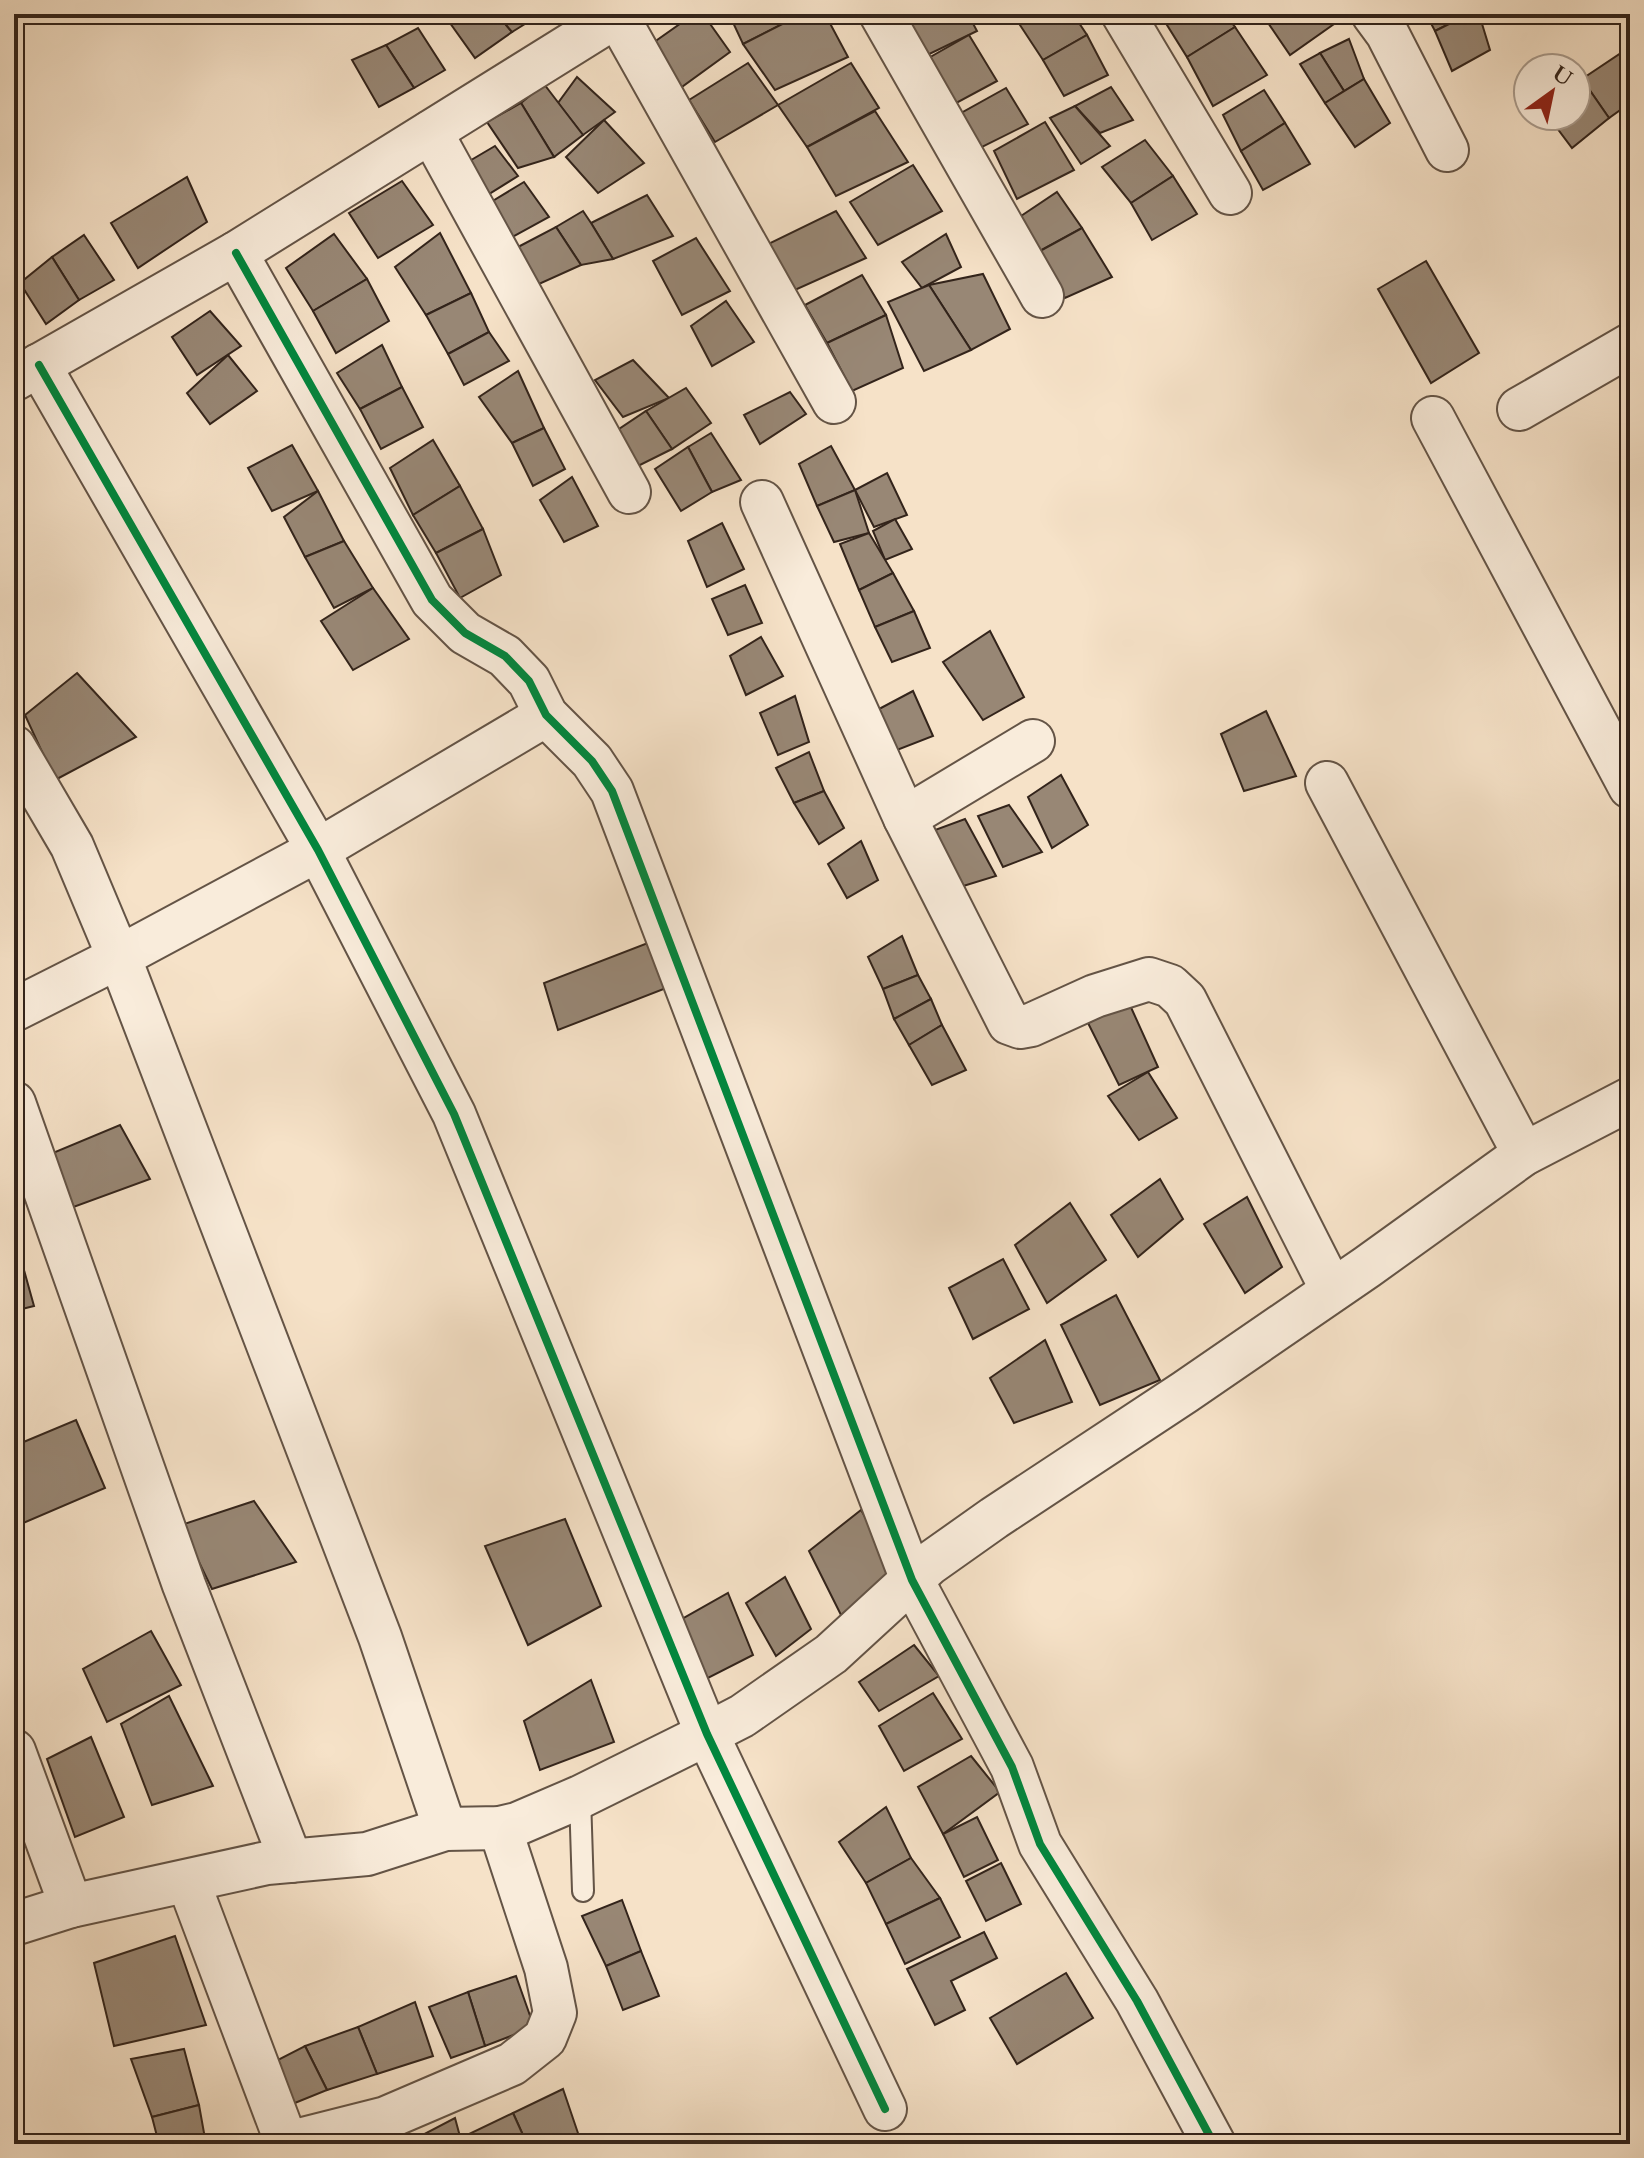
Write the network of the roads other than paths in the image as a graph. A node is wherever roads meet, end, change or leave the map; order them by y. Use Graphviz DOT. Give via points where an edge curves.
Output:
graph roads {
  1 [pos="881,14"];
  2 [pos="1123,14"];
  3 [pos="1373,14"];
  4 [pos="618,15"];
  5 [pos="431,132"];
  6 [pos="1447,150"];
  7 [pos="1230,193"];
  8 [pos="236,253"];
  9 [pos="1042,296"];
  10 [pos="1630,345"];
  11 [pos="26,373"];
  12 [pos="834,402"];
  13 [pos="1519,409"];
  14 [pos="1433,418"];
  15 [pos="629,492"];
  16 [pos="762,502"];
  17 [pos="546,715"];
  18 [pos="1033,741"];
  19 [pos="14,747"];
  20 [pos="1327,783"];
  21 [pos="1630,787"];
  22 [pos="905,818"];
  23 [pos="318,850"];
  24 [pos="119,957"];
  25 [pos="14,1010"];
  26 [pos="1630,1099"];
  27 [pos="14,1103"];
  28 [pos="1524,1154"];
  29 [pos="1332,1290"];
  30 [pos="912,1580"];
  31 [pos="707,1734"];
  32 [pos="14,1751"];
  33 [pos="580,1797"];
  34 [pos="500,1828"];
  35 [pos="445,1829"];
  36 [pos="291,1861"];
  37 [pos="188,1881"];
  38 [pos="583,1891"];
  39 [pos="71,1906"];
  40 [pos="14,1924"];
  41 [pos="885,2109"];
  42 [pos="287,2144"];
  43 [pos="1214,2144"];
  1 -- 9 [label="street"];
  2 -- 7 [label="street"];
  3 -- 6 [label="street"];
  4 -- 5 [label="street"];
  4 -- 12 [label="street"];
  5 -- 8 [label="street"];
  5 -- 15 [label="street"];
  8 -- 11 [label="street"];
  8 -- 17 [label="street" via="432,600 465,633 505,656 529,681"];
  10 -- 13 [label="street"];
  11 -- 23 [label="street"];
  14 -- 21 [label="street"];
  16 -- 22 [label="street"];
  17 -- 23 [label="street"];
  17 -- 30 [label="street" via="592,761 612,791"];
  18 -- 22 [label="street"];
  19 -- 24 [label="street" via="72,846"];
  20 -- 28 [label="street"];
  22 -- 29 [label="street" via="1009,1023 1031,1025 1149,979 1170,986 1185,1000"];
  23 -- 24 [label="street"];
  23 -- 31 [label="street" via="454,1114"];
  24 -- 25 [label="street"];
  24 -- 35 [label="street" via="380,1637"];
  26 -- 28 [label="street"];
  27 -- 36 [label="street" via="184,1585"];
  28 -- 29 [label="street"];
  29 -- 30 [label="street" via="994,1518"];
  30 -- 31 [label="street" via="831,1654"];
  30 -- 43 [label="street" via="1012,1767 1040,1844 1137,2001"];
  31 -- 33 [label="street"];
  31 -- 41 [label="street"];
  32 -- 39 [label="street"];
  33 -- 34 [label="street"];
  33 -- 38 [label="lane"];
  34 -- 35 [label="street"];
  34 -- 42 [label="street" via="546,1968 555,2013 545,2038 512,2064 386,2118"];
  35 -- 36 [label="street" via="367,1854"];
  36 -- 37 [label="street"];
  37 -- 39 [label="street"];
  37 -- 42 [label="street"];
  39 -- 40 [label="street"];
}
